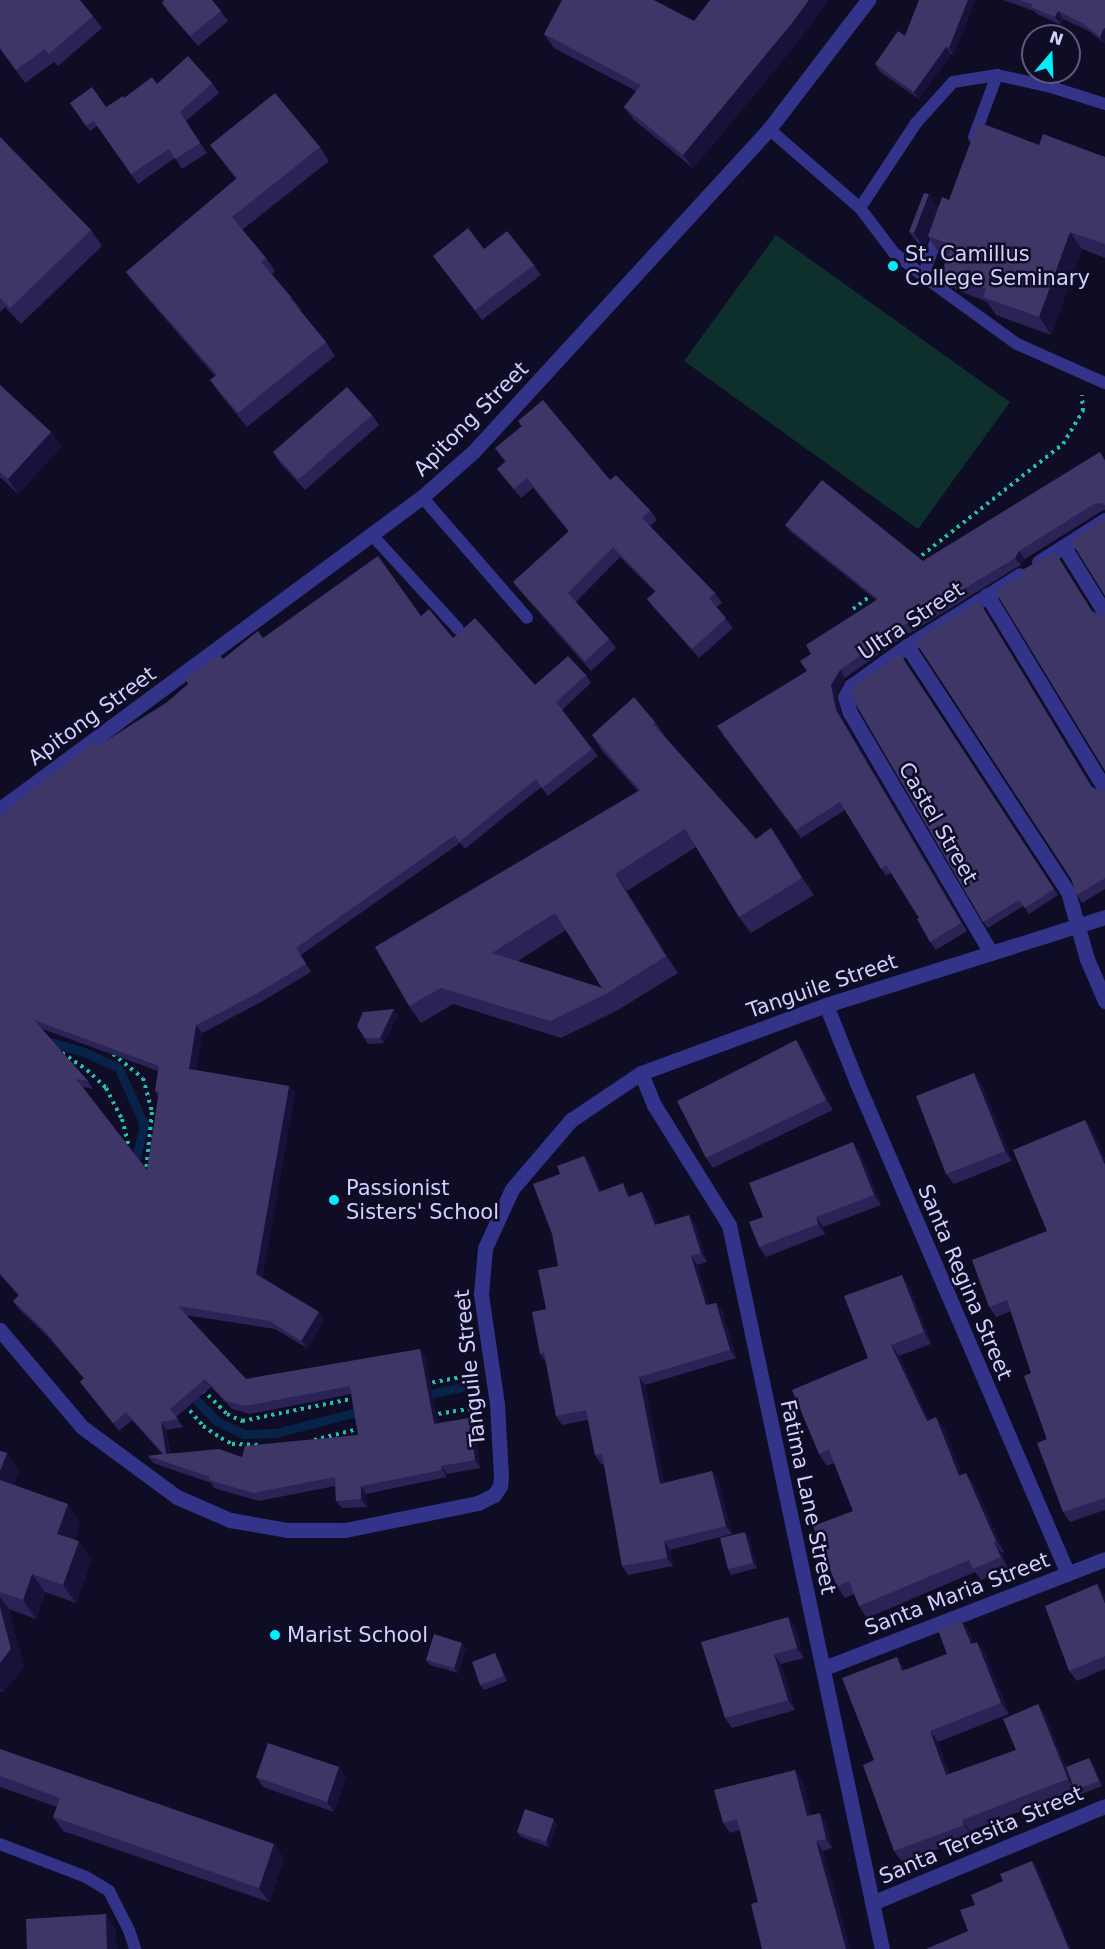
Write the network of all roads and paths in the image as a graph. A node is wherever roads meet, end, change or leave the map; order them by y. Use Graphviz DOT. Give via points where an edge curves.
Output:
graph roads {
  1 [pos="868,0"];
  2 [pos="997,75"];
  3 [pos="1105,104"];
  4 [pos="769,129"];
  5 [pos="968,153"];
  6 [pos="860,208"];
  7 [pos="944,220"];
  8 [pos="923,276"];
  9 [pos="1080,374"];
  10 [pos="1105,383"];
  11 [pos="422,497"];
  12 [pos="1105,520"];
  13 [pos="372,535"];
  14 [pos="1064,547"];
  15 [pos="908,566"];
  16 [pos="881,588"];
  17 [pos="987,595"];
  18 [pos="854,609"];
  19 [pos="1105,614"];
  20 [pos="527,618"];
  21 [pos="458,629"];
  22 [pos="907,646"];
  23 [pos="850,713"];
  24 [pos="1105,789"];
  25 [pos="0,809"];
  26 [pos="1105,918"];
  27 [pos="1079,924"];
  28 [pos="991,953"];
  29 [pos="1105,1001"];
  30 [pos="826,1005"];
  31 [pos="54,1051"];
  32 [pos="110,1052"];
  33 [pos="641,1073"];
  34 [pos="128,1158"];
  35 [pos="146,1173"];
  36 [pos="0,1330"];
  37 [pos="492,1371"];
  38 [pos="195,1382"];
  39 [pos="413,1387"];
  40 [pos="368,1396"];
  41 [pos="181,1401"];
  42 [pos="498,1404"];
  43 [pos="419,1417"];
  44 [pos="365,1428"];
  45 [pos="306,1441"];
  46 [pos="270,1445"];
  47 [pos="1105,1559"];
  48 [pos="1068,1574"];
  49 [pos="824,1668"];
  50 [pos="1105,1806"];
  51 [pos="0,1844"];
  52 [pos="872,1903"];
  53 [pos="135,1949"];
  54 [pos="882,1949"];
  1 -- 4 [label="street, Apitong Street"];
  2 -- 3 [label="lane"];
  2 -- 5 [label="lane"];
  2 -- 6 [label="lane" via="953,82 915,123"];
  4 -- 6 [label="lane"];
  4 -- 11 [label="street, Apitong Street" via="474,451"];
  6 -- 8 [label="lane" via="894,253"];
  7 -- 8 [label="lane"];
  8 -- 9 [label="lane" via="1017,344"];
  9 -- 10 [label="lane"];
  9 -- 15 [label="path" via="1083,411 1063,444"];
  11 -- 13 [label="street, Apitong Street"];
  11 -- 20 [label="lane"];
  12 -- 14 [label="street, Ultra Street"];
  13 -- 21 [label="lane"];
  13 -- 25 [label="street, Apitong Street"];
  14 -- 17 [label="street, Ultra Street"];
  14 -- 19 [label="street"];
  16 -- 18 [label="path"];
  17 -- 22 [label="street, Ultra Street"];
  17 -- 24 [label="street"];
  22 -- 23 [label="street, Ultra Street" via="851,686 845,697"];
  22 -- 27 [label="street" via="1068,892"];
  23 -- 28 [label="street, Castel Street"];
  26 -- 27 [label="street, Tanguile Street"];
  27 -- 28 [label="street, Tanguile Street"];
  27 -- 29 [label="street" via="1087,959"];
  28 -- 30 [label="street, Tanguile Street"];
  30 -- 33 [label="street, Tanguile Street"];
  30 -- 48 [label="street, Santa Regina Street"];
  31 -- 34 [label="path" via="87,1070 106,1088 122,1119"];
  32 -- 35 [label="path" via="143,1078 152,1112"];
  33 -- 37 [label="street, Tanguile Street" via="571,1120 512,1189 485,1248 481,1294"];
  33 -- 49 [label="street, Fatima Lane Street" via="654,1105 729,1225"];
  36 -- 42 [label="street, Tanguile Street" via="82,1427 151,1479 177,1497 230,1520 288,1530 345,1530 452,1511 494,1494 501,1476"];
  37 -- 39 [label="path"];
  37 -- 42 [label="street, Tanguile Street"];
  38 -- 40 [label="path" via="227,1414 242,1421"];
  41 -- 46 [label="path" via="203,1426 232,1444"];
  42 -- 43 [label="path"];
  44 -- 45 [label="path"];
  47 -- 48 [label="street, Santa Maria Street"];
  48 -- 49 [label="street, Santa Maria Street"];
  49 -- 52 [label="street, Fatima Lane Street"];
  50 -- 52 [label="street, Santa Teresita Street"];
  51 -- 53 [label="lane" via="86,1877 109,1891"];
  52 -- 54 [label="street, Fatima Lane Street"];
}
